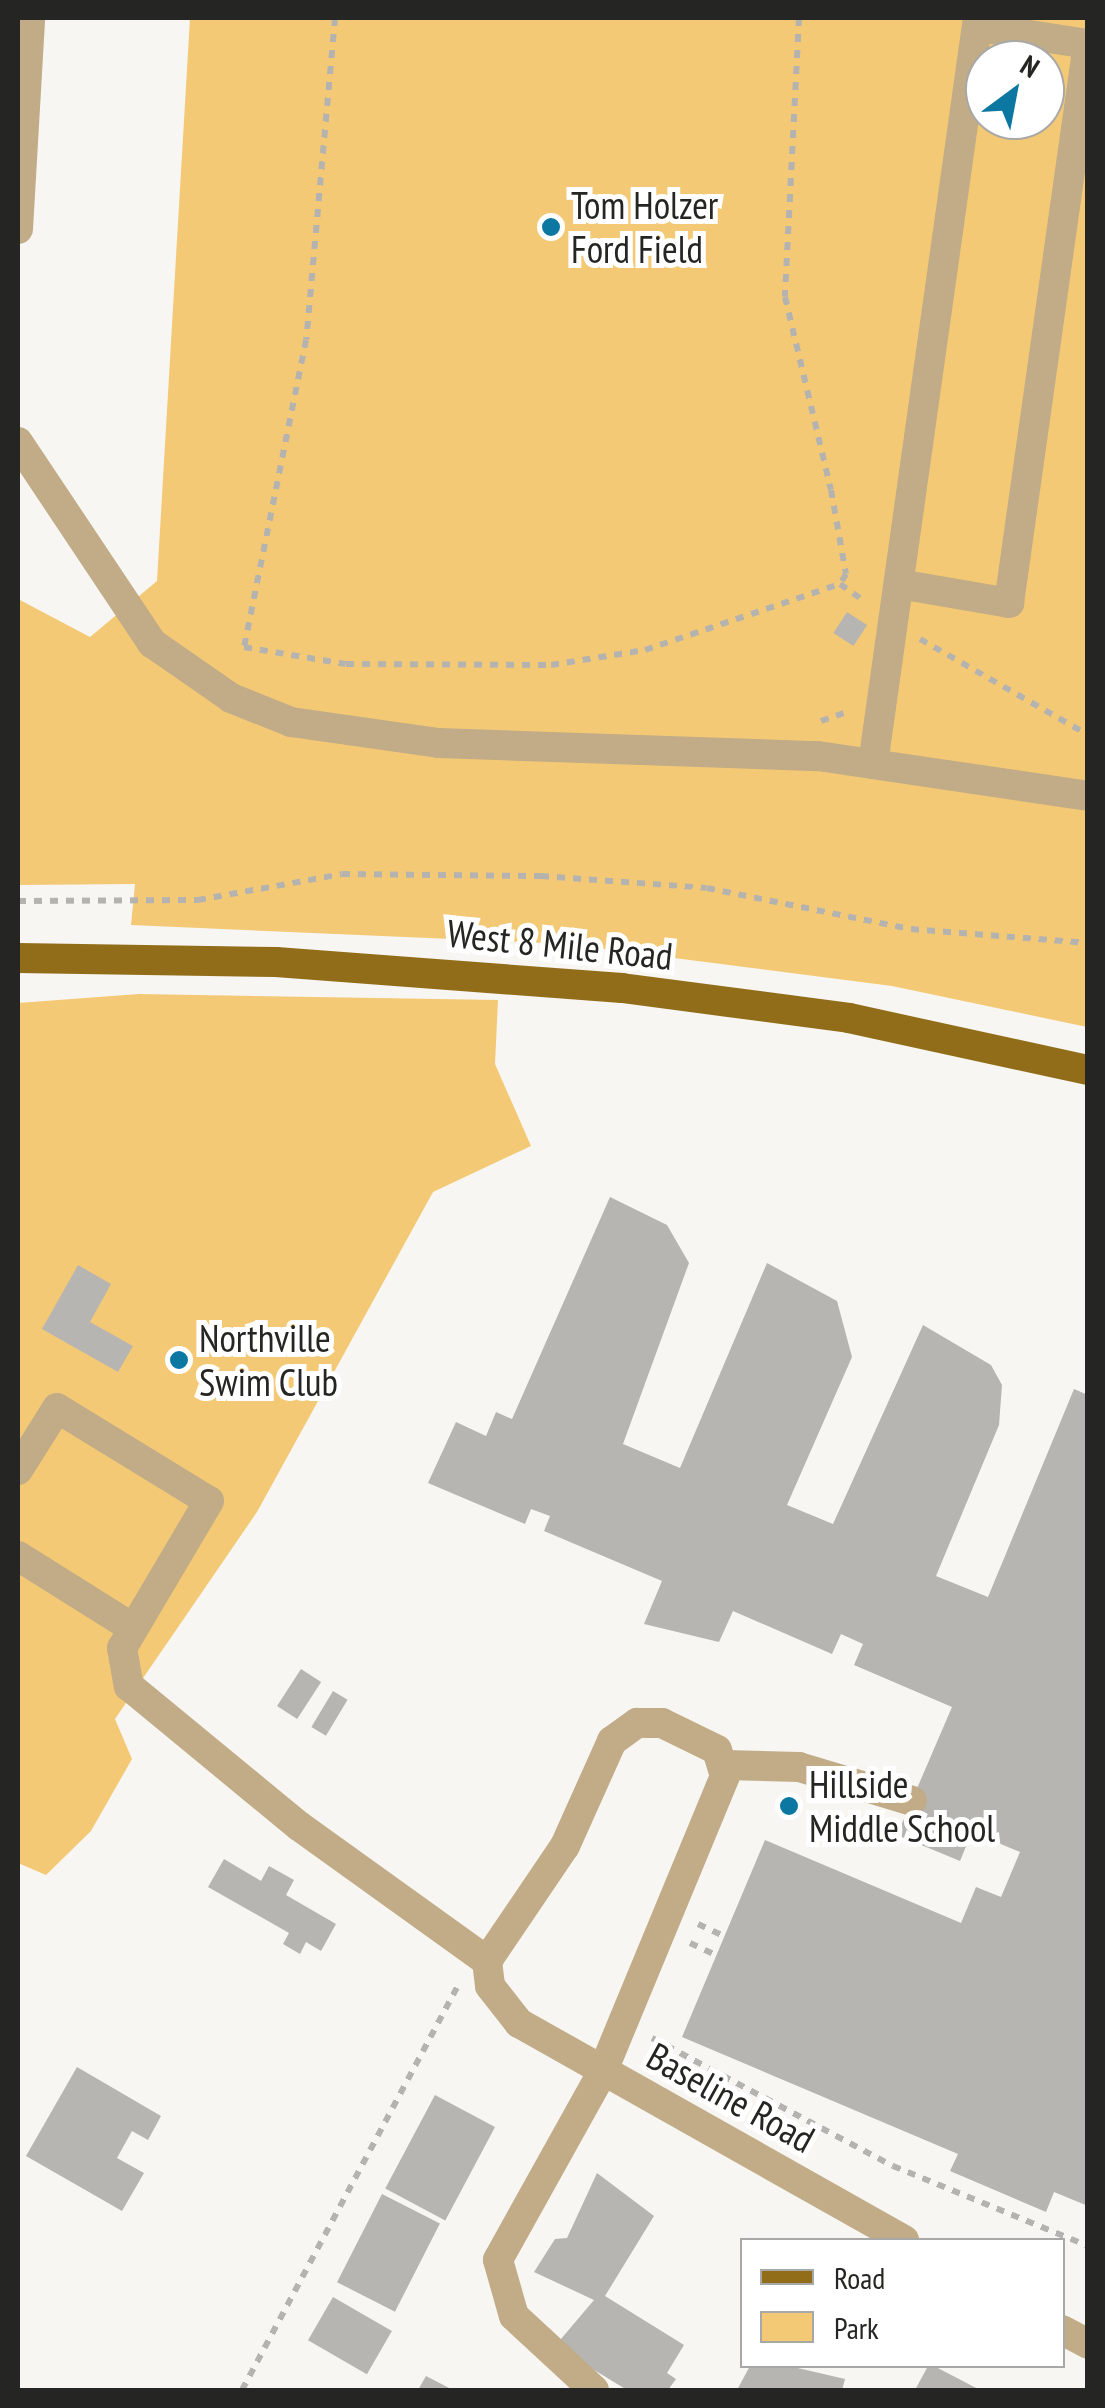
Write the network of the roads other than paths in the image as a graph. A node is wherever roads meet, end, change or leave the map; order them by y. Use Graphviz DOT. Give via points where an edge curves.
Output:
graph roads {
  1 [pos="30,18"];
  2 [pos="978,22"];
  3 [pos="1088,44"];
  4 [pos="18,229"];
  5 [pos="18,442"];
  6 [pos="899,584"];
  7 [pos="873,764"];
  8 [pos="1088,796"];
  9 [pos="18,958"];
  10 [pos="1088,1070"];
  11 [pos="18,1470"];
  12 [pos="18,1556"];
  13 [pos="132,1628"];
  14 [pos="724,1765"];
  15 [pos="912,1801"];
  16 [pos="487,1960"];
  17 [pos="603,2071"];
  18 [pos="900,2238"];
  19 [pos="1065,2332"];
  20 [pos="1088,2344"];
  21 [pos="594,2390"];
  1 -- 4 [label="street"];
  2 -- 3 [label="street"];
  2 -- 6 [label="street"];
  3 -- 6 [label="street" via="1009,603"];
  5 -- 7 [label="street" via="152,643 258,710 367,737 754,750"];
  6 -- 7 [label="street"];
  7 -- 8 [label="street"];
  9 -- 10 [label="main road, West 8 Mile Road" via="276,962 622,988 850,1018"];
  11 -- 13 [label="street" via="56,1408 209,1500"];
  12 -- 13 [label="street"];
  13 -- 16 [label="street" via="120,1674 160,1717"];
  14 -- 15 [label="street" via="800,1767"];
  14 -- 16 [label="street" via="717,1750 662,1723 637,1723 612,1741 565,1846"];
  14 -- 17 [label="street"];
  16 -- 17 [label="street, Baseline Road" via="490,1986 519,2024"];
  17 -- 18 [label="street, Baseline Road"];
  17 -- 21 [label="street" via="498,2260 514,2316"];
  19 -- 20 [label="street"];
}
